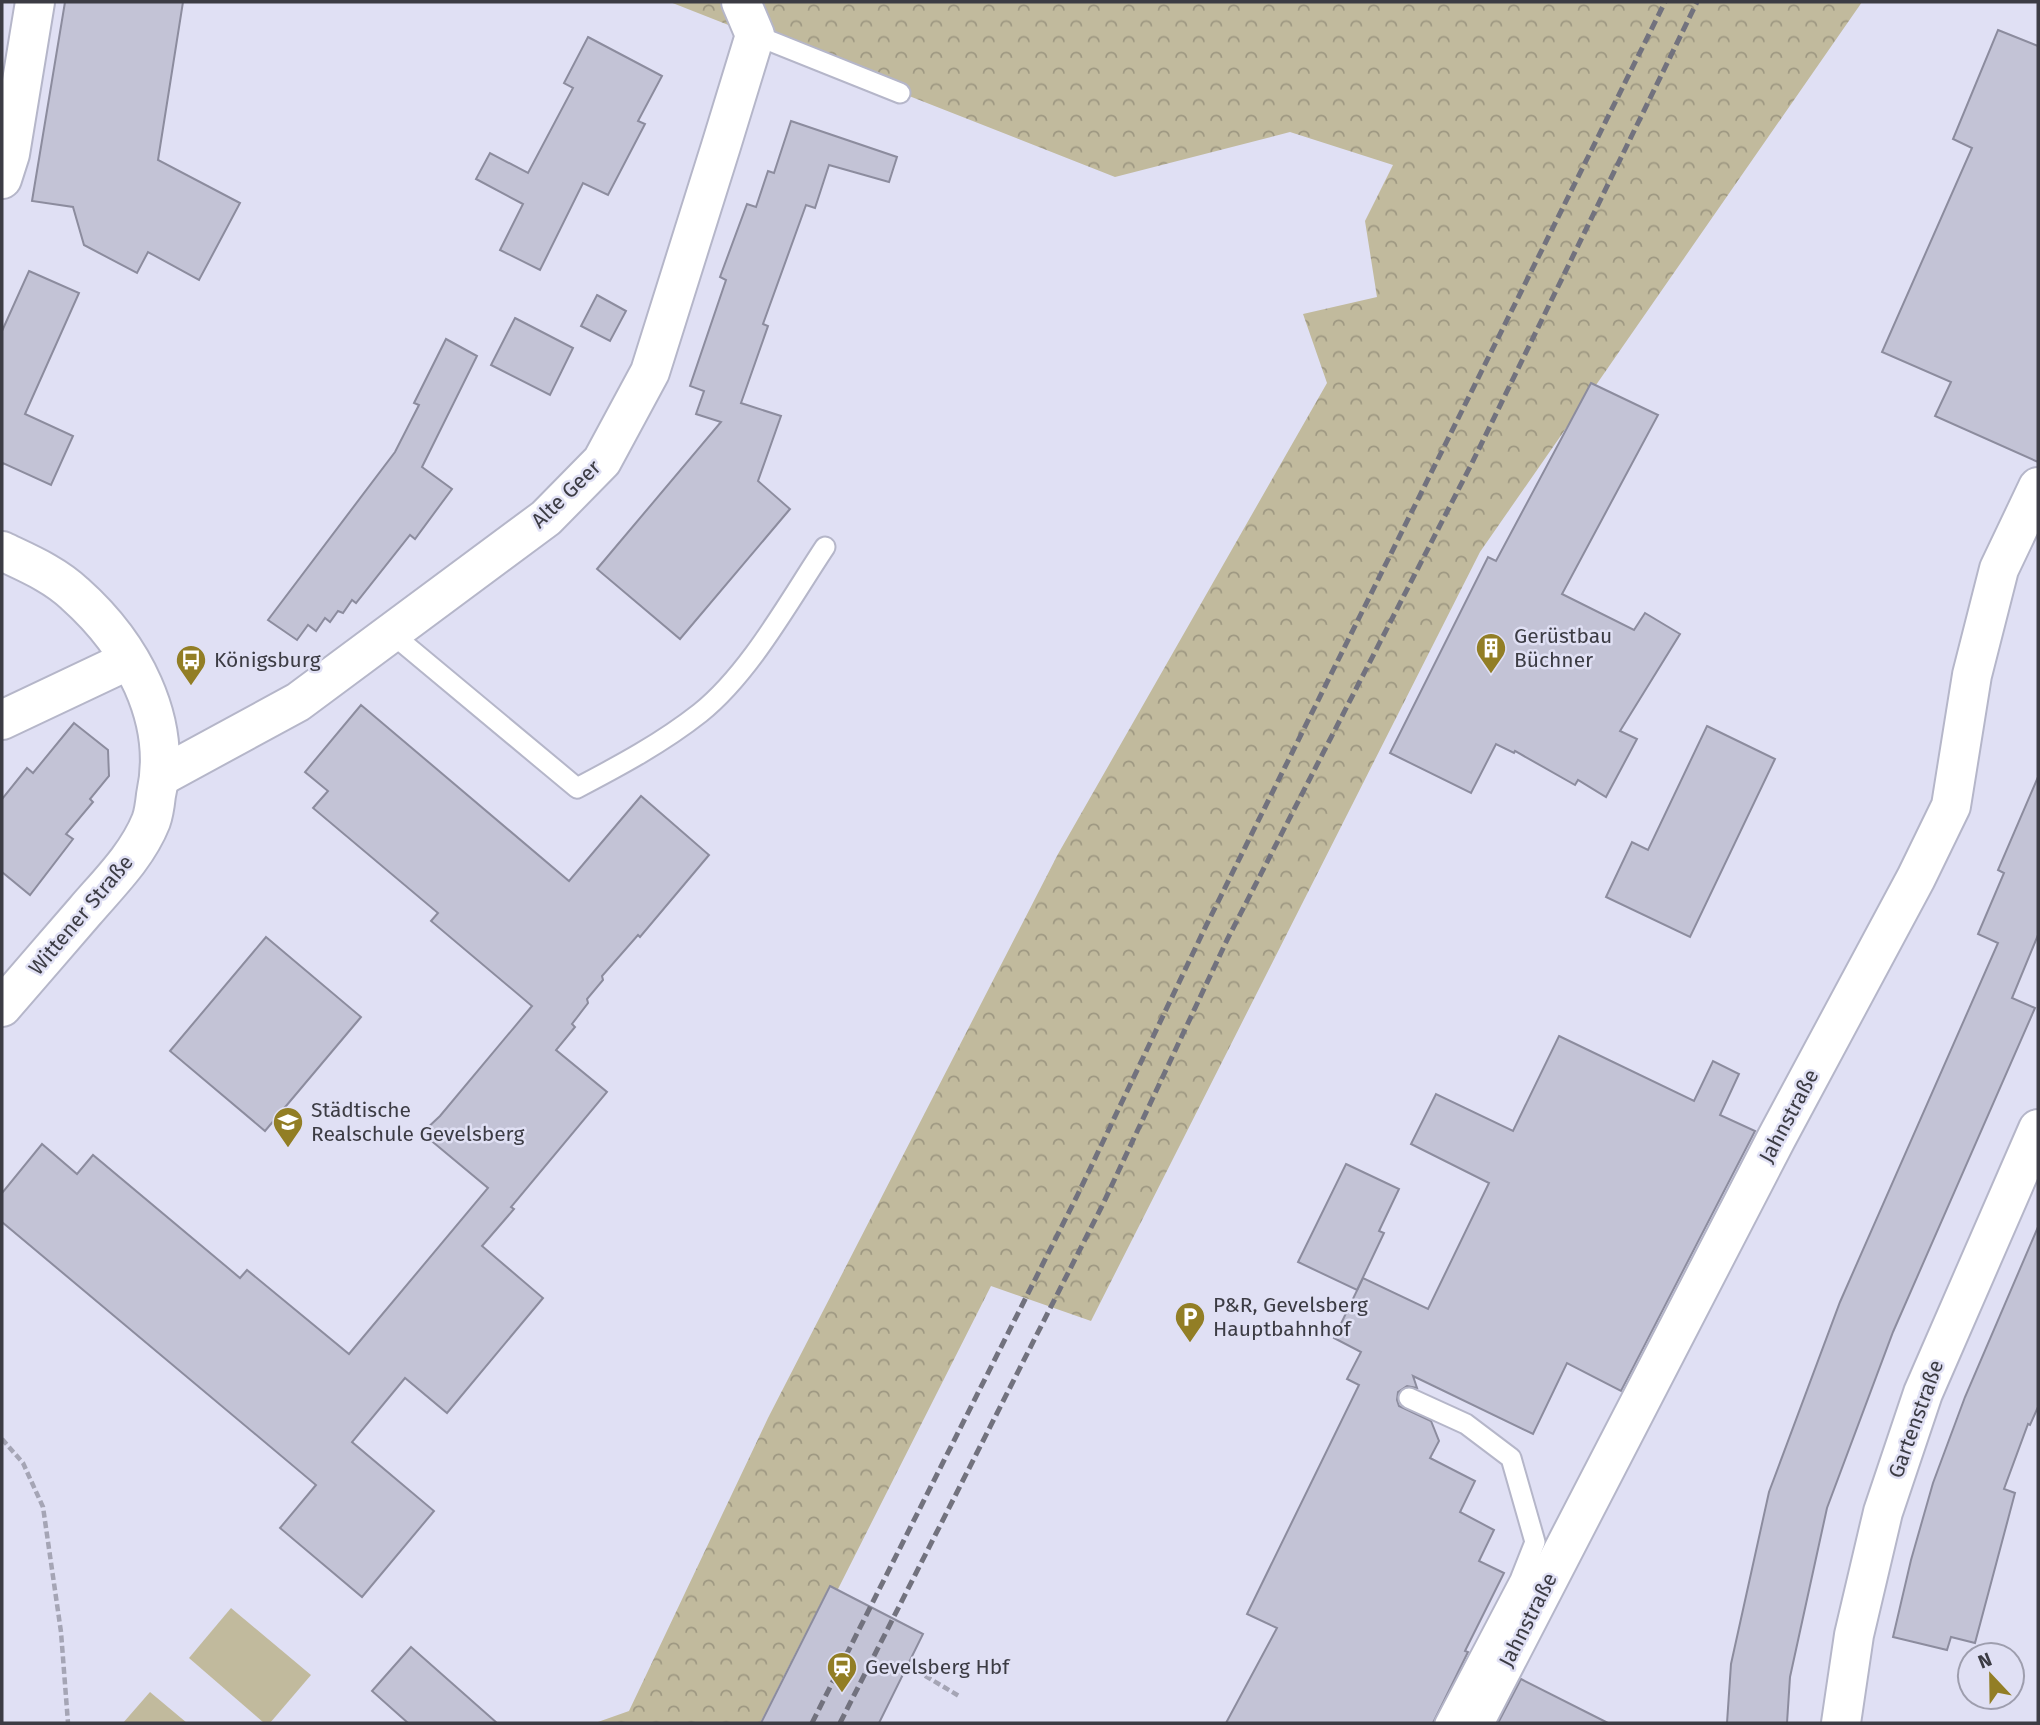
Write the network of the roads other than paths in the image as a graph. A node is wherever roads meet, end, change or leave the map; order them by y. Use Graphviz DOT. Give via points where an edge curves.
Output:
graph roads {
  1 [pos="35,2"];
  2 [pos="748,18"];
  3 [pos="900,93"];
  4 [pos="2,179"];
  5 [pos="2038,487"];
  6 [pos="825,547"];
  7 [pos="2,551"];
  8 [pos="391,633"];
  9 [pos="129,660"];
  10 [pos="2,720"];
  11 [pos="160,777"];
  12 [pos="2,1007"];
  13 [pos="2038,1129"];
  14 [pos="1409,1398"];
  15 [pos="1445,1723"];
  16 [pos="1474,1723"];
  17 [pos="1840,1723"];
  1 -- 4 [label="street"];
  2 -- 3 [label="lane"];
  2 -- 8 [label="street, Alte Geer" via="650,372 602,461 546,518"];
  5 -- 16 [label="street, Jahnstraße" via="1999,569 1972,675 1951,806"];
  6 -- 8 [label="lane" via="744,667 701,712 639,755 577,788"];
  7 -- 9 [label="street, Wittener Straße" via="42,570 74,593"];
  8 -- 11 [label="street, Alte Geer" via="298,702"];
  9 -- 10 [label="street"];
  9 -- 11 [label="street, Wittener Straße" via="151,700 159,736"];
  11 -- 12 [label="street, Wittener Straße" via="151,820 131,858"];
  13 -- 17 [label="street, Gartenstraße" via="1923,1393 1883,1512 1854,1635"];
  14 -- 15 [label="lane" via="1466,1424 1511,1458 1535,1542"];
}
